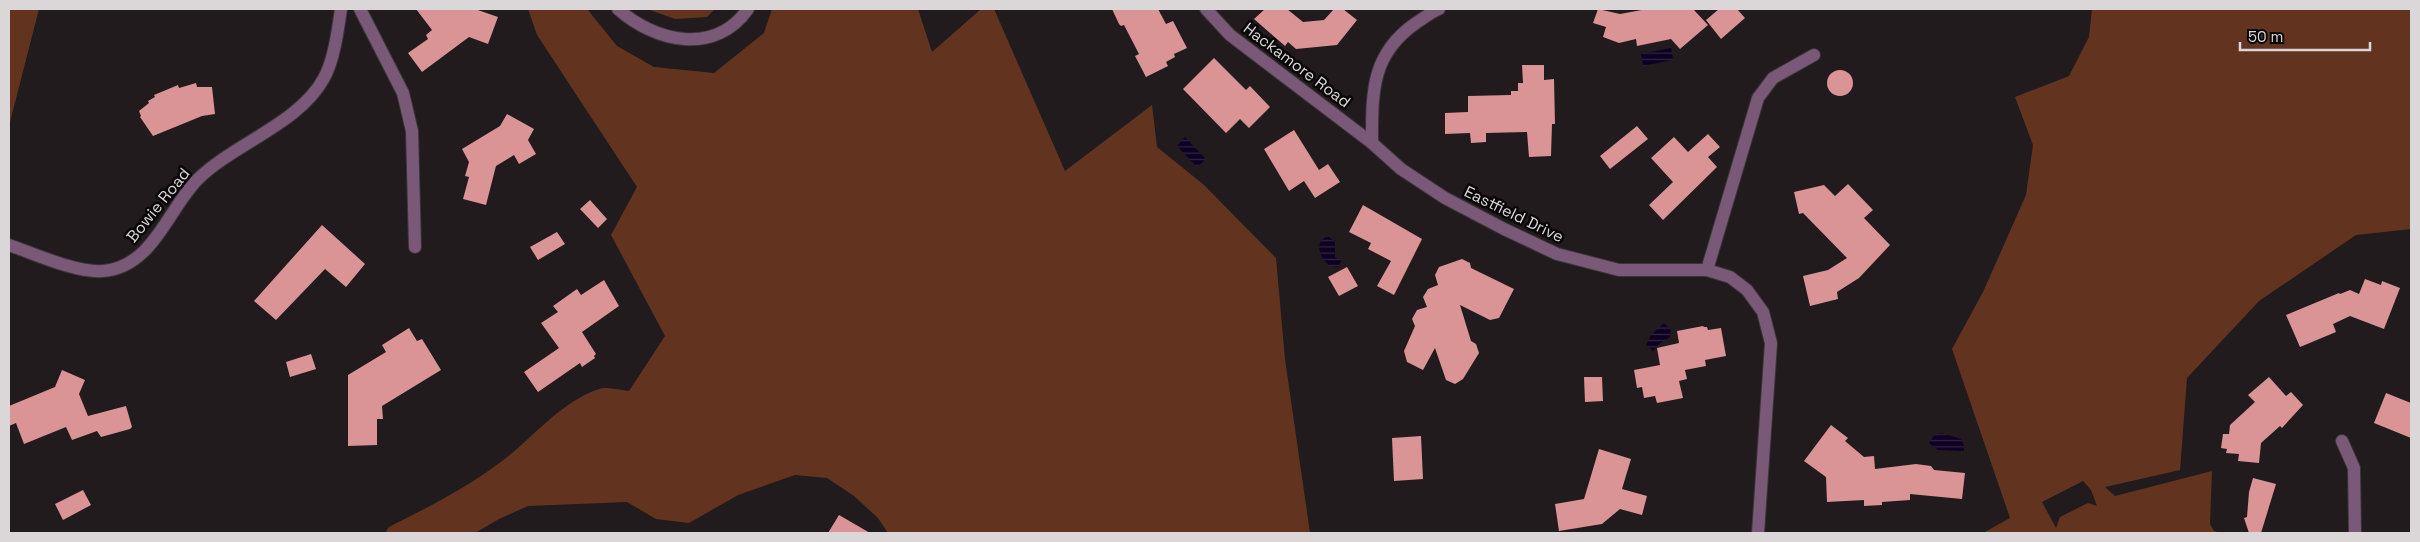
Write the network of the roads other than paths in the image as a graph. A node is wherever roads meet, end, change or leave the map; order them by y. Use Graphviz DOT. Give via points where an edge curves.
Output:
graph roads {
  1 [pos="341,9"];
  2 [pos="360,9"];
  3 [pos="618,9"];
  4 [pos="748,9"];
  5 [pos="1206,9"];
  6 [pos="1439,9"];
  7 [pos="1814,55"];
  8 [pos="1372,143"];
  9 [pos="9,245"];
  10 [pos="415,247"];
  11 [pos="1707,270"];
  12 [pos="2342,442"];
  13 [pos="1758,533"];
  14 [pos="2355,533"];
  1 -- 9 [label="street, Bowie Road" via="338,33 324,78 296,113 235,150 197,180 154,241 131,262 103,271 67,266"];
  2 -- 10 [label="street" via="403,93 412,131"];
  3 -- 4 [label="street" via="640,26 681,40 704,38 724,31 742,18"];
  5 -- 8 [label="street, Hackamore Road" via="1230,36"];
  6 -- 8 [label="street" via="1402,32 1386,51 1372,102"];
  7 -- 11 [label="street" via="1773,78 1758,98"];
  8 -- 11 [label="street, Eastfield Drive" via="1401,168 1445,198 1557,254 1619,270"];
  11 -- 13 [label="street, Eastfield Drive" via="1730,277 1747,290 1763,312 1771,343"];
  12 -- 14 [label="street" via="2354,468"];
}
